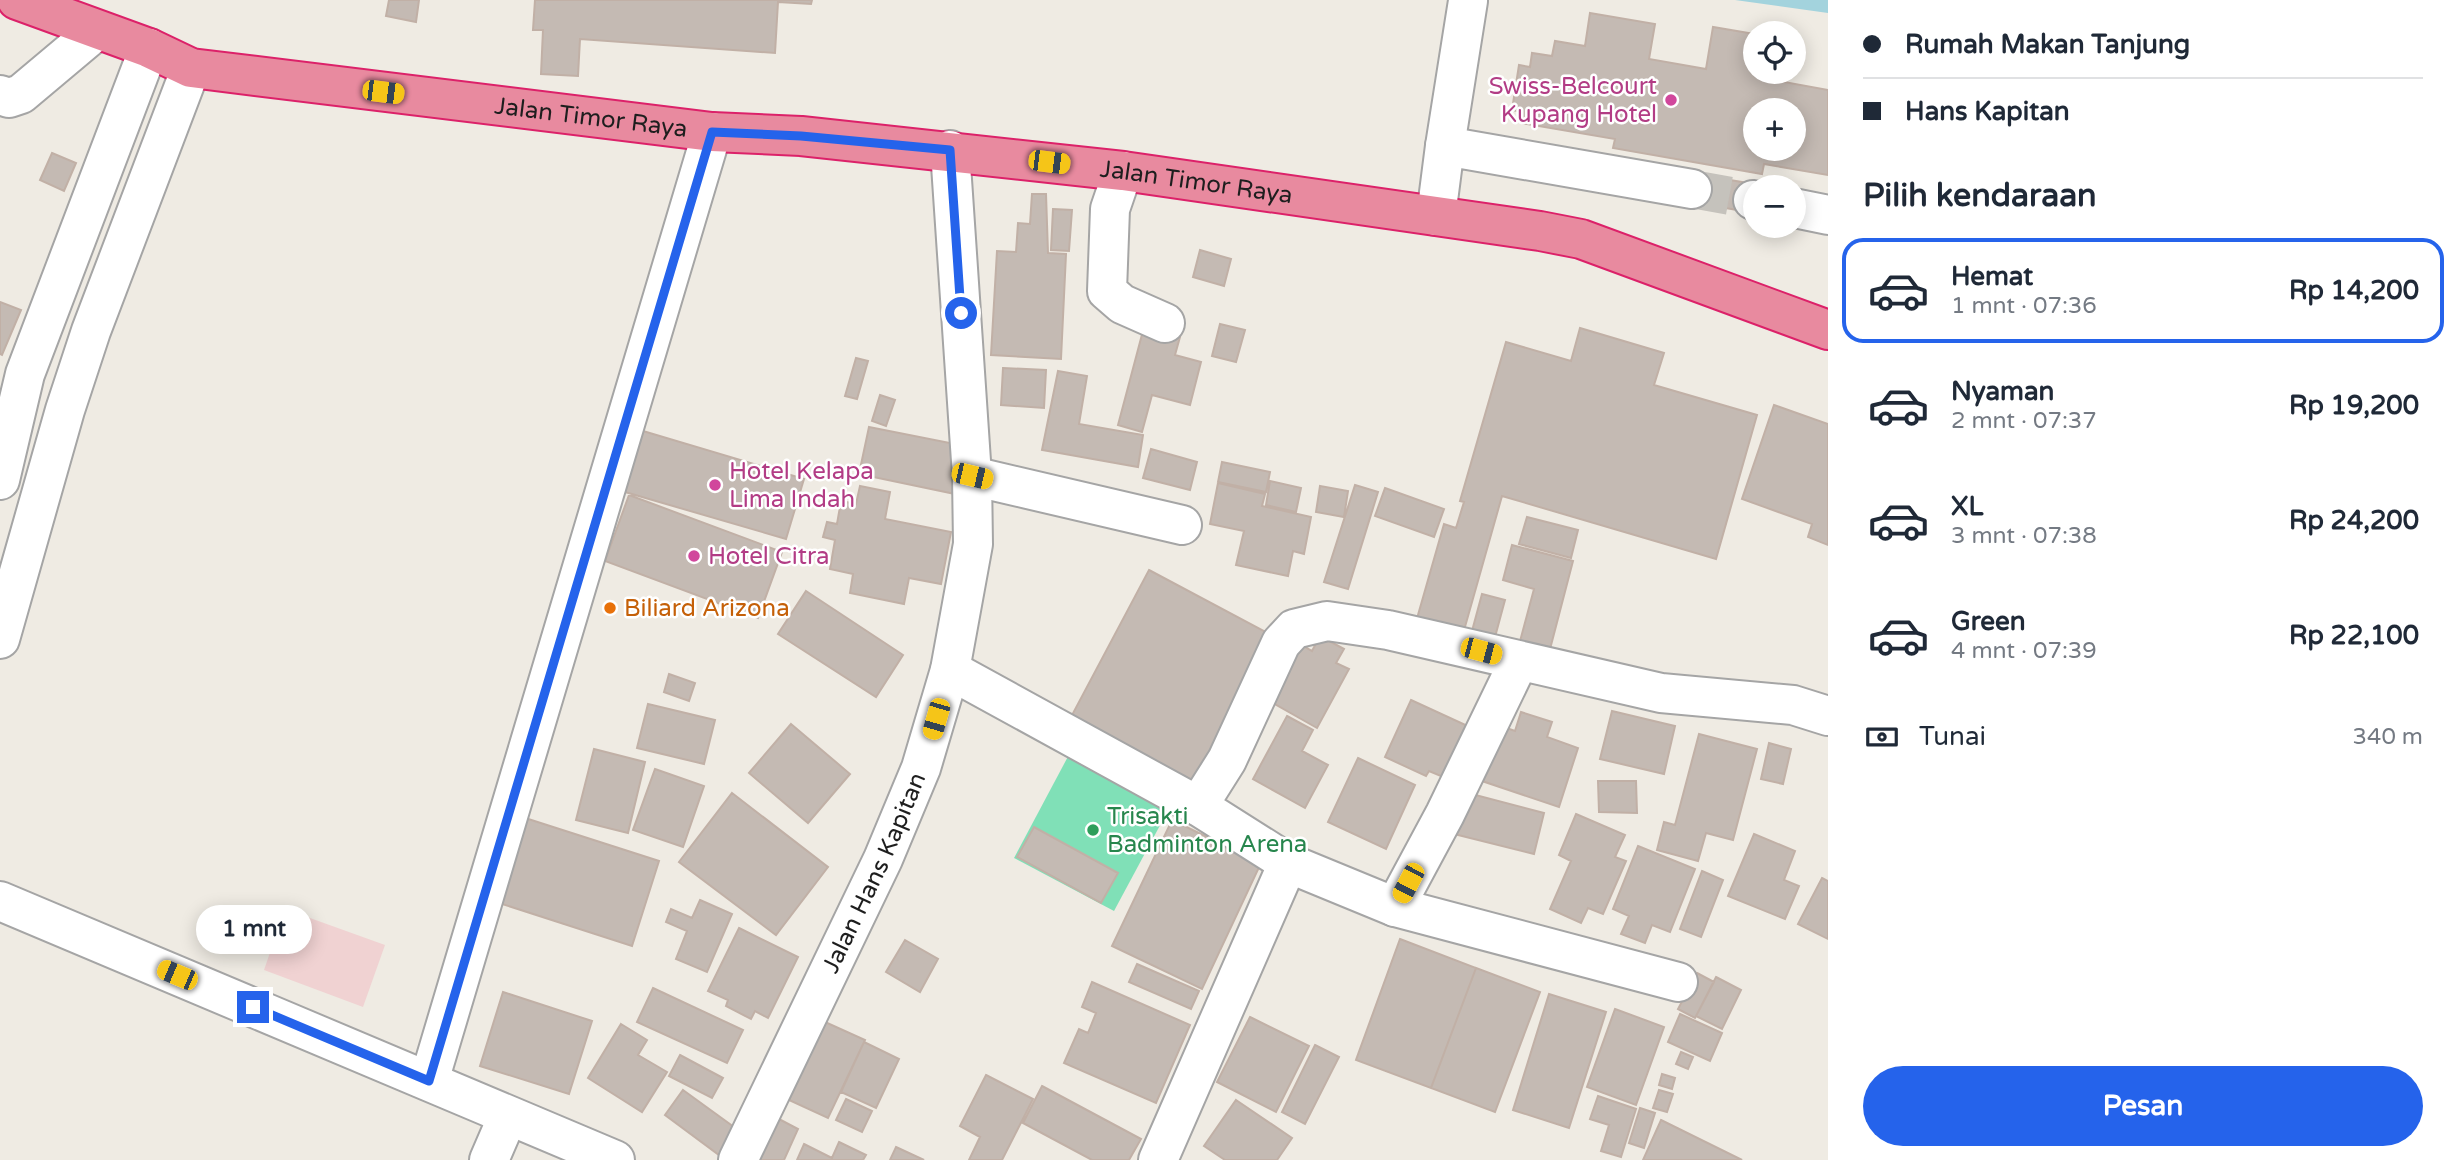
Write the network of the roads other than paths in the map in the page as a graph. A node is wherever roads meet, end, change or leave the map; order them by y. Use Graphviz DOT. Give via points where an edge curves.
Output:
graph roads {
  1 [pos="17,0"];
  2 [pos="1468,1"];
  3 [pos="96,30"];
  4 [pos="149,48"];
  5 [pos="191,68"];
  6 [pos="0,95"];
  7 [pos="712,132"];
  8 [pos="1445,146"];
  9 [pos="950,150"];
  10 [pos="1123,171"];
  11 [pos="1692,189"];
  12 [pos="1806,210"];
  13 [pos="1828,215"];
  14 [pos="1436,216"];
  15 [pos="1165,323"];
  16 [pos="1828,330"];
  17 [pos="972,476"];
  18 [pos="0,480"];
  19 [pos="1182,525"];
  20 [pos="0,639"];
  21 [pos="1519,661"];
  22 [pos="950,670"];
  23 [pos="1828,716"];
  24 [pos="1198,806"];
  25 [pos="1288,863"];
  26 [pos="0,901"];
  27 [pos="1395,906"];
  28 [pos="1678,982"];
  29 [pos="429,1081"];
  30 [pos="508,1116"];
  31 [pos="489,1160"];
  32 [pos="615,1160"];
  33 [pos="738,1160"];
  34 [pos="1158,1160"];
  1 -- 3 [label="highway, Jalan Timor Raya"];
  2 -- 8 [label="street"];
  3 -- 4 [label="highway, Jalan Timor Raya"];
  3 -- 6 [label="street" via="21,94"];
  4 -- 5 [label="highway, Jalan Timor Raya"];
  4 -- 18 [label="street" via="25,374"];
  5 -- 7 [label="highway, Jalan Timor Raya"];
  5 -- 20 [label="street" via="91,331"];
  7 -- 9 [label="highway, Jalan Timor Raya"];
  7 -- 29 [label="street"];
  8 -- 11 [label="street"];
  8 -- 14 [label="street"];
  9 -- 10 [label="highway, Jalan Timor Raya"];
  9 -- 17 [label="street, Jalan Hans Kapitan"];
  10 -- 14 [label="highway, Jalan Timor Raya"];
  10 -- 15 [label="street" via="1110,209 1107,290 1122,304"];
  12 -- 13 [label="street"];
  14 -- 16 [label="highway, Jalan Timor Raya" via="1581,239"];
  17 -- 19 [label="street"];
  17 -- 22 [label="street, Jalan Hans Kapitan" via="972,544"];
  21 -- 23 [label="street" via="1661,693 1793,705"];
  21 -- 24 [label="street" via="1327,621 1294,629 1281,643 1227,760"];
  21 -- 27 [label="street"];
  22 -- 24 [label="street"];
  22 -- 33 [label="street, Jalan Hans Kapitan" via="922,768 883,859"];
  24 -- 25 [label="street"];
  25 -- 27 [label="street"];
  25 -- 34 [label="street"];
  26 -- 29 [label="street"];
  27 -- 28 [label="street"];
  29 -- 30 [label="street"];
  30 -- 31 [label="street"];
  30 -- 32 [label="street"];
}
